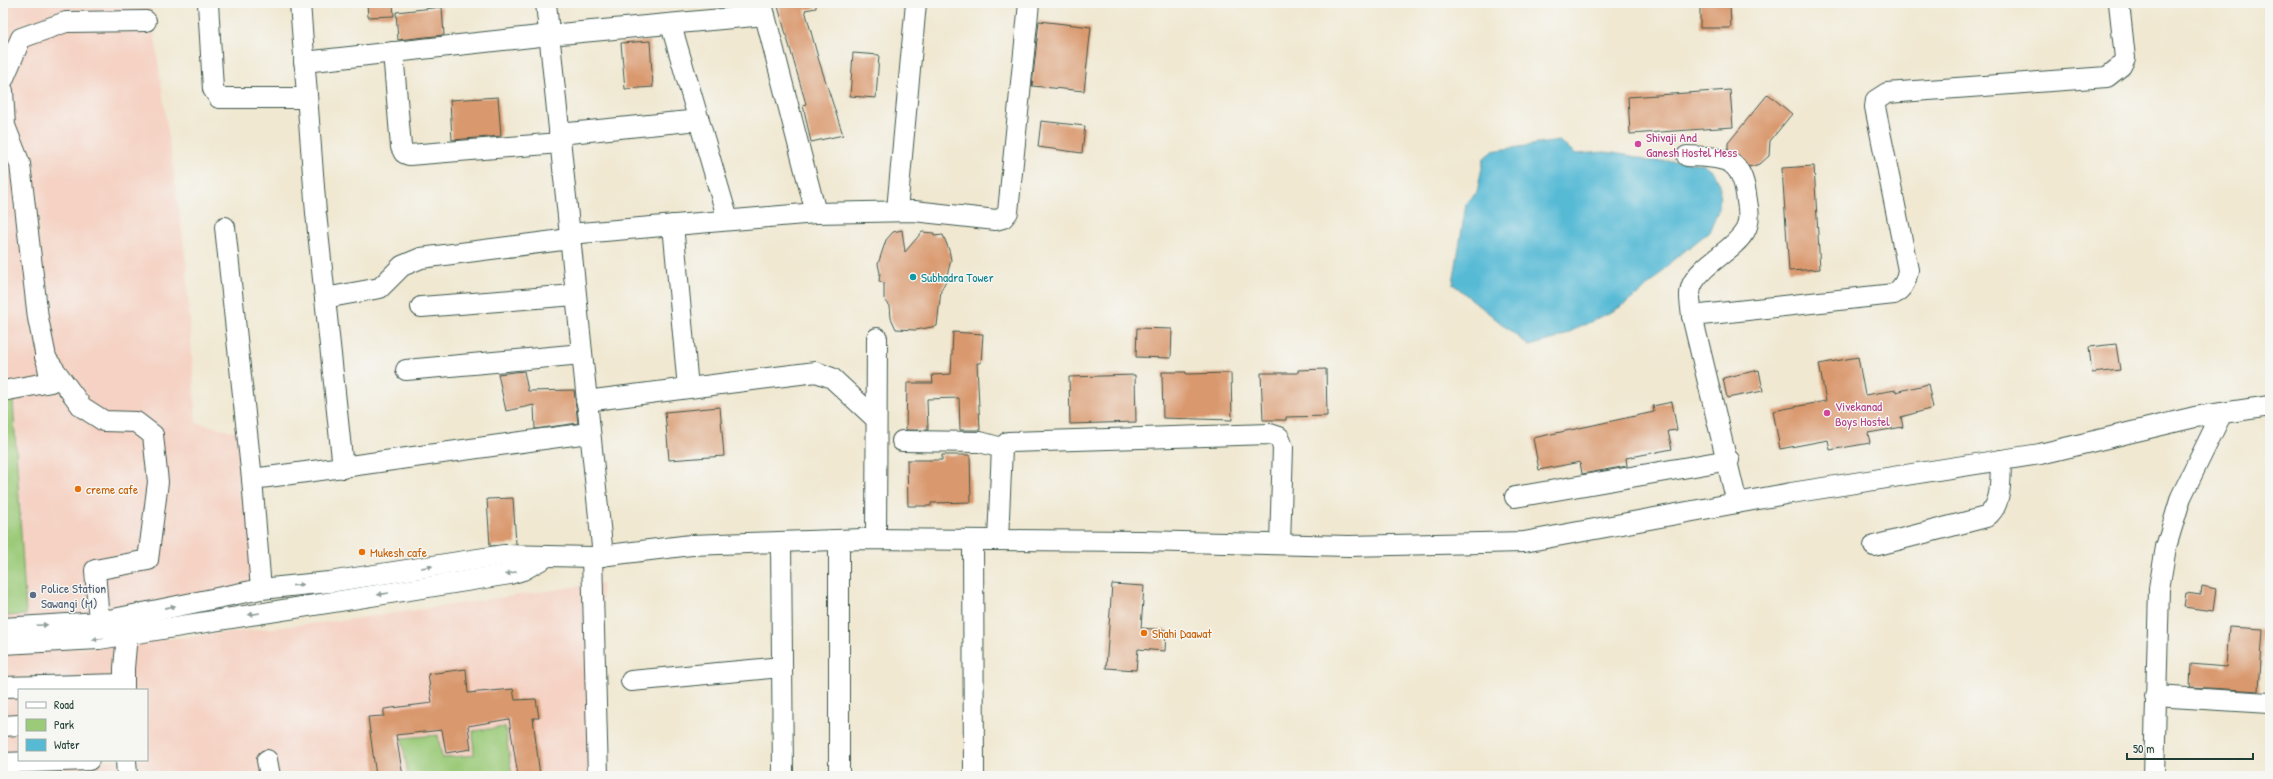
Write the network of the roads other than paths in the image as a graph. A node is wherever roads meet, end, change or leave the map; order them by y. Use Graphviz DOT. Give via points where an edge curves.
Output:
graph roads {
  1 [pos="208,3"];
  2 [pos="300,3"];
  3 [pos="546,3"];
  4 [pos="916,3"];
  5 [pos="1029,3"];
  6 [pos="2119,3"];
  7 [pos="763,9"];
  8 [pos="146,21"];
  9 [pos="671,25"];
  10 [pos="549,36"];
  11 [pos="393,52"];
  12 [pos="304,62"];
  13 [pos="3,80"];
  14 [pos="3,91"];
  15 [pos="307,98"];
  16 [pos="699,120"];
  17 [pos="6,136"];
  18 [pos="559,139"];
  19 [pos="1687,156"];
  20 [pos="897,210"];
  21 [pos="816,213"];
  22 [pos="728,220"];
  23 [pos="673,225"];
  24 [pos="225,227"];
  25 [pos="570,236"];
  26 [pos="575,294"];
  27 [pos="324,298"];
  28 [pos="421,307"];
  29 [pos="1692,316"];
  30 [pos="877,338"];
  31 [pos="582,354"];
  32 [pos="45,357"];
  33 [pos="406,370"];
  34 [pos="688,388"];
  35 [pos="3,391"];
  36 [pos="586,401"];
  37 [pos="2270,406"];
  38 [pos="2222,413"];
  39 [pos="876,419"];
  40 [pos="590,433"];
  41 [pos="902,441"];
  42 [pos="1002,448"];
  43 [pos="1729,460"];
  44 [pos="2001,460"];
  45 [pos="343,468"];
  46 [pos="252,479"];
  47 [pos="1515,497"];
  48 [pos="1738,503"];
  49 [pos="876,539"];
  50 [pos="839,540"];
  51 [pos="973,540"];
  52 [pos="998,540"];
  53 [pos="781,542"];
  54 [pos="1280,544"];
  55 [pos="1874,546"];
  56 [pos="597,556"];
  57 [pos="546,557"];
  58 [pos="261,590"];
  59 [pos="128,615"];
  60 [pos="99,622"];
  61 [pos="3,628"];
  62 [pos="127,635"];
  63 [pos="3,644"];
  64 [pos="782,667"];
  65 [pos="631,681"];
  66 [pos="3,687"];
  67 [pos="124,687"];
  68 [pos="2156,696"];
  69 [pos="2270,703"];
  70 [pos="18,725"];
  71 [pos="3,726"];
  72 [pos="60,761"];
  73 [pos="126,761"];
  74 [pos="3,763"];
  75 [pos="127,776"];
  76 [pos="598,776"];
  77 [pos="782,776"];
  78 [pos="839,776"];
  79 [pos="974,776"];
  80 [pos="2154,776"];
  1 -- 15 [label="street" via="213,89 218,98"];
  2 -- 12 [label="street"];
  3 -- 10 [label="street"];
  4 -- 20 [label="street"];
  5 -- 20 [label="street" via="1008,212 1003,218 996,220"];
  6 -- 29 [label="street" via="2124,58 2121,66 2107,77 1886,93 1876,100 1875,107 1908,270 1906,281 1900,290 1894,294"];
  7 -- 9 [label="street"];
  7 -- 21 [label="street"];
  8 -- 13 [label="street" via="66,22 21,38"];
  9 -- 10 [label="street"];
  9 -- 16 [label="street"];
  10 -- 11 [label="street"];
  10 -- 18 [label="street"];
  11 -- 12 [label="street"];
  11 -- 18 [label="street" via="401,147 404,153 409,155"];
  12 -- 15 [label="street"];
  14 -- 17 [label="street"];
  15 -- 27 [label="street"];
  16 -- 18 [label="street"];
  16 -- 22 [label="street"];
  17 -- 32 [label="street" via="20,164"];
  18 -- 25 [label="street"];
  19 -- 29 [label="street" via="1722,158 1730,162 1745,181 1749,214 1744,232 1694,280 1689,295"];
  20 -- 21 [label="street"];
  21 -- 22 [label="street"];
  22 -- 23 [label="street"];
  23 -- 25 [label="street"];
  23 -- 34 [label="street"];
  24 -- 46 [label="street"];
  25 -- 26 [label="street"];
  25 -- 27 [label="street" via="421,258 402,266 380,288"];
  26 -- 28 [label="street"];
  26 -- 31 [label="street"];
  27 -- 45 [label="street"];
  29 -- 43 [label="street"];
  30 -- 39 [label="street"];
  31 -- 33 [label="street"];
  31 -- 36 [label="street"];
  32 -- 35 [label="street" via="51,382"];
  32 -- 60 [label="street" via="82,407 104,421 136,422 153,435 158,482 148,560 94,570"];
  34 -- 36 [label="street"];
  34 -- 39 [label="street" via="816,372 832,378"];
  36 -- 40 [label="street"];
  37 -- 38 [label="street"];
  38 -- 44 [label="street" via="2040,454"];
  38 -- 68 [label="street" via="2181,497 2166,547 2159,589"];
  39 -- 49 [label="street"];
  40 -- 45 [label="street"];
  40 -- 56 [label="street"];
  41 -- 42 [label="street" via="980,442"];
  42 -- 52 [label="street"];
  42 -- 54 [label="street" via="1008,442 1017,440 1270,434 1278,438 1283,447"];
  43 -- 47 [label="street"];
  43 -- 48 [label="street"];
  44 -- 48 [label="street"];
  44 -- 55 [label="street" via="1998,504 1986,517"];
  45 -- 46 [label="street"];
  46 -- 58 [label="street"];
  48 -- 54 [label="street" via="1524,542 1349,546"];
  49 -- 50 [label="street"];
  49 -- 51 [label="street"];
  50 -- 53 [label="street"];
  50 -- 78 [label="street"];
  51 -- 52 [label="street"];
  51 -- 79 [label="street"];
  52 -- 54 [label="street"];
  53 -- 56 [label="street" via="690,545"];
  53 -- 64 [label="street"];
  56 -- 57 [label="street"];
  56 -- 76 [label="street"];
  58 -- 57 [label="street, one-way" via="504,555"];
  57 -- 62 [label="street, one-way" via="524,570 510,574"];
  59 -- 58 [label="street, one-way"];
  59 -- 60 [label="street"];
  59 -- 62 [label="street"];
  61 -- 60 [label="street, one-way"];
  62 -- 63 [label="street, one-way" via="75,642"];
  62 -- 67 [label="street"];
  64 -- 65 [label="street"];
  64 -- 77 [label="street"];
  66 -- 67 [label="street"];
  68 -- 69 [label="street"];
  68 -- 80 [label="street"];
  70 -- 71 [label="street"];
  72 -- 74 [label="street"];
  73 -- 75 [label="street"];
}
